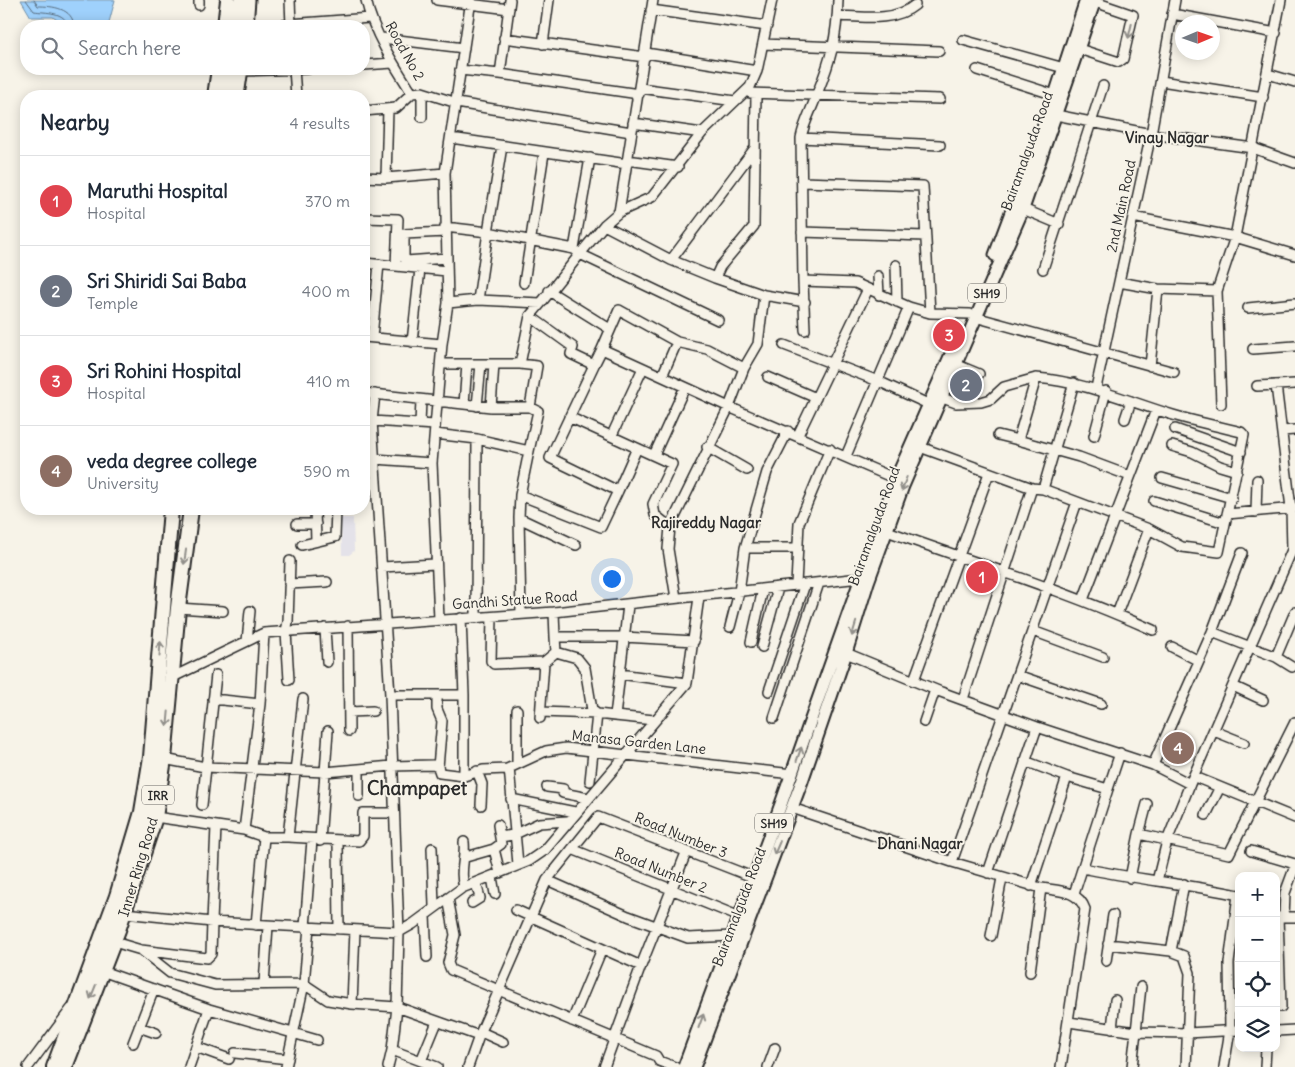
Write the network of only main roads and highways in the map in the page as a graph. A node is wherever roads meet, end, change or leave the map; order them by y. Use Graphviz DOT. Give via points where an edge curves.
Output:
graph roads {
  1 [pos="228,0"];
  2 [pos="242,0"];
  3 [pos="248,0"];
  4 [pos="1092,1"];
  5 [pos="226,20"];
  6 [pos="240,20"];
  7 [pos="247,20"];
  8 [pos="218,75"];
  9 [pos="237,75"];
  10 [pos="239,75"];
  11 [pos="216,90"];
  12 [pos="231,90"];
  13 [pos="238,90"];
  14 [pos="1052,115"];
  15 [pos="973,316"];
  16 [pos="171,515"];
  17 [pos="190,515"];
  18 [pos="864,580"];
  19 [pos="685,1066"];
  20 [pos="54,1067"];
  21 [pos="65,1067"];
  1 -- 5 [label="highway"];
  2 -- 6 [label="highway"];
  3 -- 7 [label="main road"];
  4 -- 14 [label="main road, Bairamalguda Road / SH19" via="1079,49"];
  4 -- 14 [label="main road, Bairamalguda Road / SH19" via="1064,68"];
  8 -- 11 [label="highway"];
  9 -- 12 [label="highway"];
  10 -- 13 [label="main road"];
  14 -- 15 [label="main road, Bairamalguda Road / SH19"];
  14 -- 15 [label="main road, Bairamalguda Road / SH19" via="1023,208 994,278"];
  15 -- 18 [label="main road, Bairamalguda Road / SH19, one-way" via="887,532"];
  15 -- 18 [label="main road, Bairamalguda Road / SH19" via="928,404 896,478"];
  20 -- 16 [label="highway, Inner Ring Road / IRR, one-way" via="117,896 142,812 152,748"];
  17 -- 21 [label="highway, Inner Ring Road / IRR, one-way" via="155,817 114,942"];
  19 -- 18 [label="main road, Bairamalguda Road / SH19, one-way"];
  18 -- 19 [label="main road, Bairamalguda Road / SH19, one-way" via="846,653 792,808"];
}
